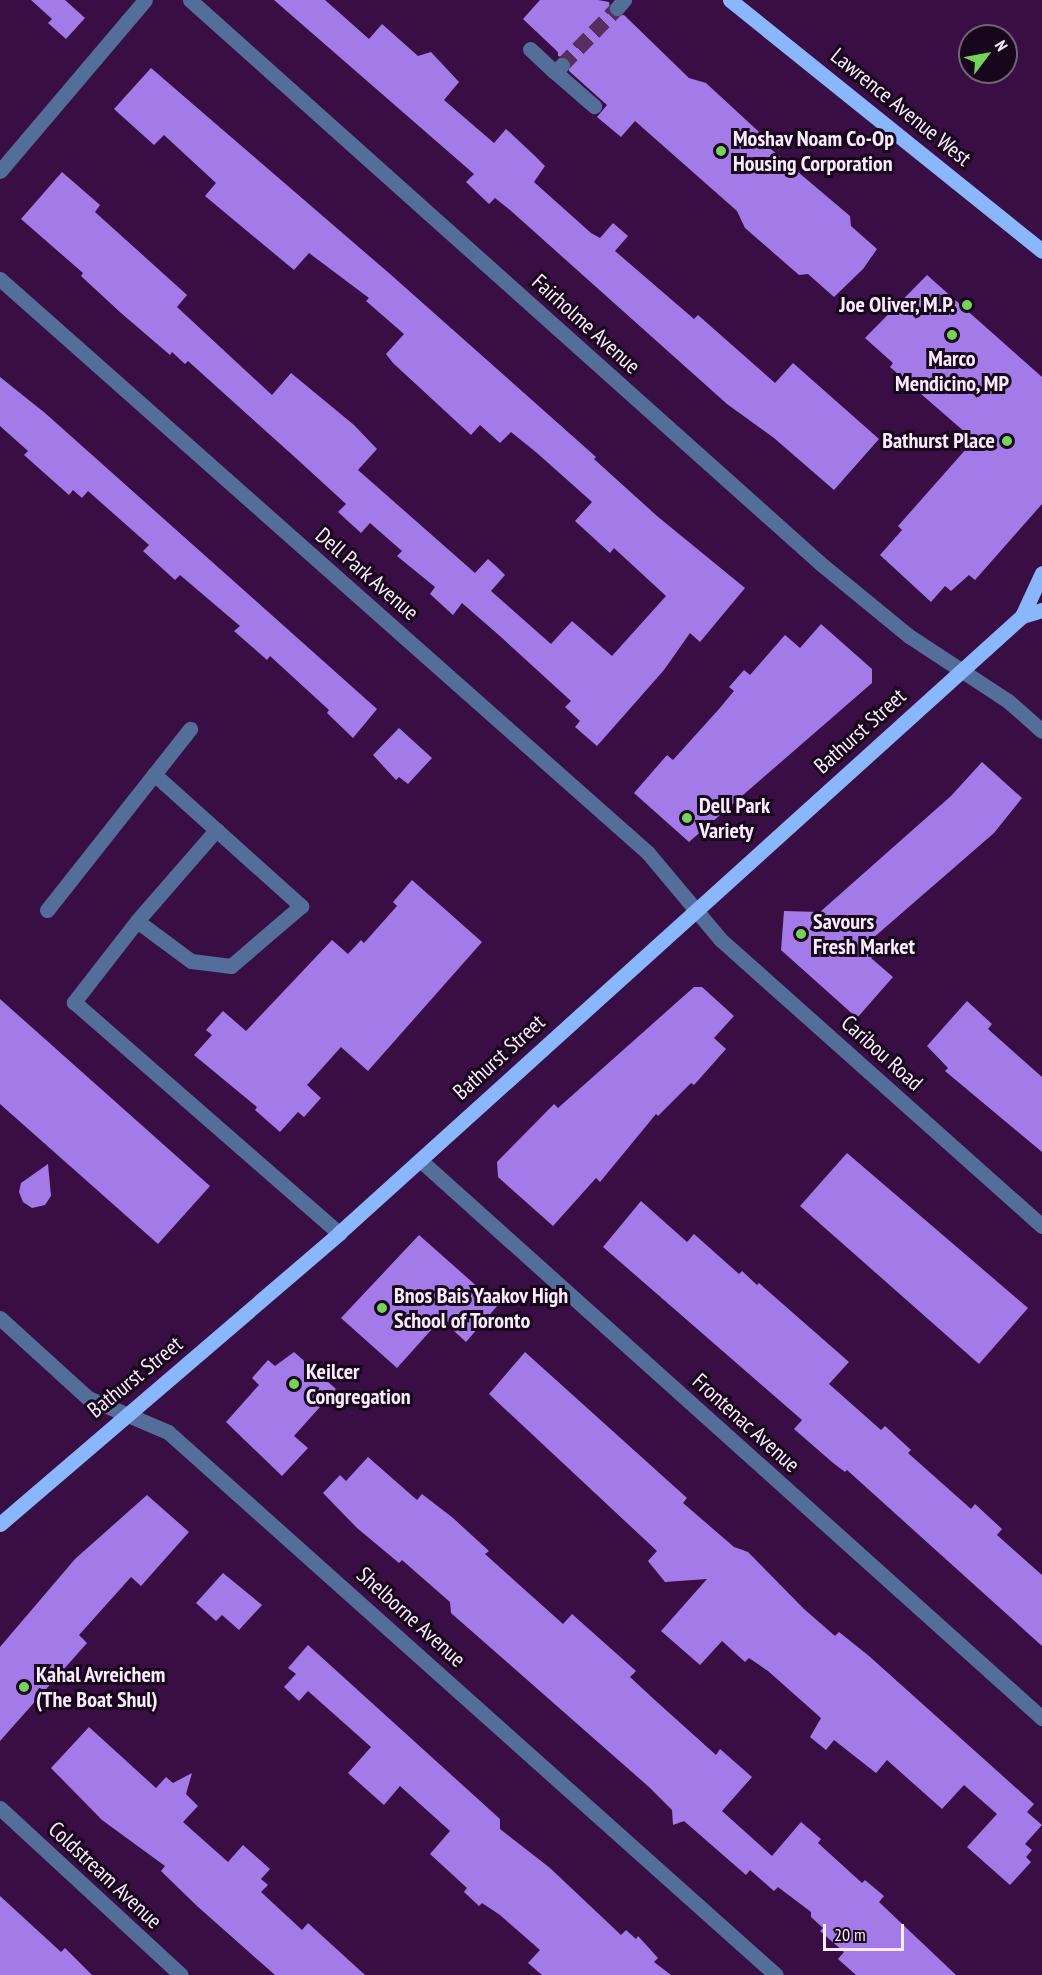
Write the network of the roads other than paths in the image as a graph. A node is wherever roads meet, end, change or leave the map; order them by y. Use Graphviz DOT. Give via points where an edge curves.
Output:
graph roads {
  1 [pos="145,0"];
  2 [pos="190,0"];
  3 [pos="730,0"];
  4 [pos="530,49"];
  5 [pos="594,106"];
  6 [pos="0,171"];
  7 [pos="1042,251"];
  8 [pos="0,279"];
  9 [pos="1042,573"];
  10 [pos="1042,610"];
  11 [pos="1022,616"];
  12 [pos="961,671"];
  13 [pos="190,729"];
  14 [pos="1042,731"];
  15 [pos="154,774"];
  16 [pos="216,830"];
  17 [pos="696,909"];
  18 [pos="46,910"];
  19 [pos="137,921"];
  20 [pos="420,1160"];
  21 [pos="1042,1226"];
  22 [pos="339,1233"];
  23 [pos="0,1318"];
  24 [pos="126,1415"];
  25 [pos="0,1524"];
  26 [pos="1042,1719"];
  27 [pos="0,1808"];
  28 [pos="181,1975"];
  29 [pos="776,1975"];
  1 -- 6 [label="street"];
  2 -- 12 [label="street, Fairholme Avenue" via="821,564 909,636"];
  3 -- 7 [label="main road, Lawrence Avenue West"];
  4 -- 5 [label="street" via="559,69"];
  8 -- 17 [label="street, Dell Park Avenue" via="648,853"];
  9 -- 11 [label="main road, Bathurst Street"];
  10 -- 11 [label="main road, Bathurst Street"];
  11 -- 12 [label="main road, Bathurst Street"];
  12 -- 14 [label="street, Fairholme Avenue" via="1008,701"];
  12 -- 17 [label="main road, Bathurst Street"];
  13 -- 15 [label="street"];
  15 -- 16 [label="street"];
  15 -- 18 [label="street"];
  16 -- 19 [label="street"];
  16 -- 19 [label="street" via="301,906 231,966 191,961"];
  17 -- 20 [label="main road, Bathurst Street"];
  17 -- 21 [label="street, Caribou Road" via="721,940"];
  19 -- 22 [label="street" via="74,1002"];
  20 -- 22 [label="main road, Bathurst Street"];
  20 -- 26 [label="street, Frontenac Avenue"];
  22 -- 24 [label="main road, Bathurst Street"];
  23 -- 24 [label="street, Shelborne Avenue" via="88,1398"];
  24 -- 25 [label="main road, Bathurst Street"];
  24 -- 29 [label="street, Shelborne Avenue" via="168,1432 222,1478"];
  27 -- 28 [label="street, Coldstream Avenue"];
}
